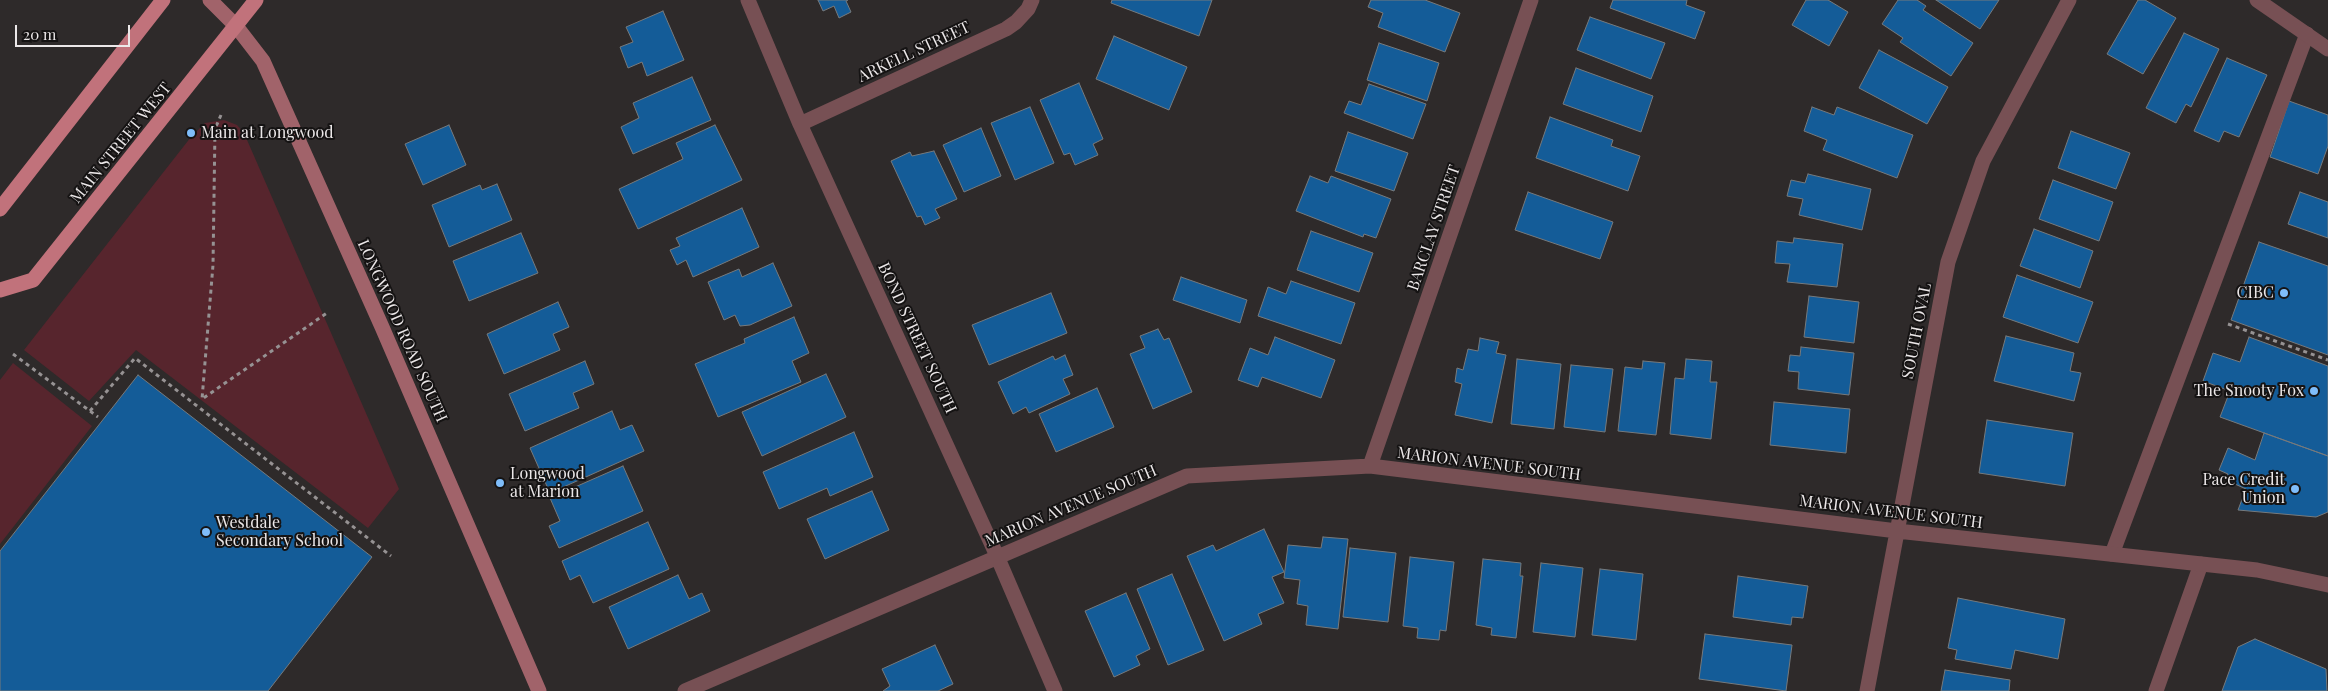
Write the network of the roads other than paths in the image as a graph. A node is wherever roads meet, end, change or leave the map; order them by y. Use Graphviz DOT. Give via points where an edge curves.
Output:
graph roads {
  1 [pos="163,0"];
  2 [pos="210,0"];
  3 [pos="256,0"];
  4 [pos="748,0"];
  5 [pos="1032,0"];
  6 [pos="1531,0"];
  7 [pos="2069,0"];
  8 [pos="2257,0"];
  9 [pos="236,26"];
  10 [pos="2307,34"];
  11 [pos="2328,49"];
  12 [pos="800,124"];
  13 [pos="0,210"];
  14 [pos="0,290"];
  15 [pos="1370,466"];
  16 [pos="1897,531"];
  17 [pos="2112,554"];
  18 [pos="997,556"];
  19 [pos="2201,564"];
  20 [pos="2328,585"];
  21 [pos="539,691"];
  22 [pos="685,691"];
  23 [pos="1055,691"];
  24 [pos="1867,691"];
  25 [pos="2156,691"];
  1 -- 13 [label="main road"];
  2 -- 9 [label="street, LONGWOOD ROAD SOUTH"];
  3 -- 9 [label="main road, MAIN STREET WEST"];
  4 -- 12 [label="street, BOND STREET SOUTH"];
  5 -- 12 [label="street, ARKELL STREET" via="1028,9 1006,29"];
  6 -- 15 [label="street, BARCLAY STREET"];
  7 -- 16 [label="street, SOUTH OVAL" via="1983,161 1948,262"];
  8 -- 10 [label="street"];
  9 -- 14 [label="main road, MAIN STREET WEST" via="33,280"];
  9 -- 21 [label="street, LONGWOOD ROAD SOUTH" via="263,60"];
  10 -- 11 [label="street"];
  10 -- 17 [label="street"];
  12 -- 18 [label="street, BOND STREET SOUTH"];
  15 -- 16 [label="street, MARION AVENUE SOUTH"];
  15 -- 18 [label="street, MARION AVENUE SOUTH" via="1187,476"];
  16 -- 17 [label="street, MARION AVENUE SOUTH"];
  16 -- 24 [label="street, SOUTH OVAL"];
  17 -- 19 [label="street, MARION AVENUE SOUTH"];
  18 -- 22 [label="street, MARION AVENUE SOUTH"];
  18 -- 23 [label="street, BOND STREET SOUTH"];
  19 -- 20 [label="street, MARION AVENUE SOUTH" via="2258,570"];
  19 -- 25 [label="street"];
}
